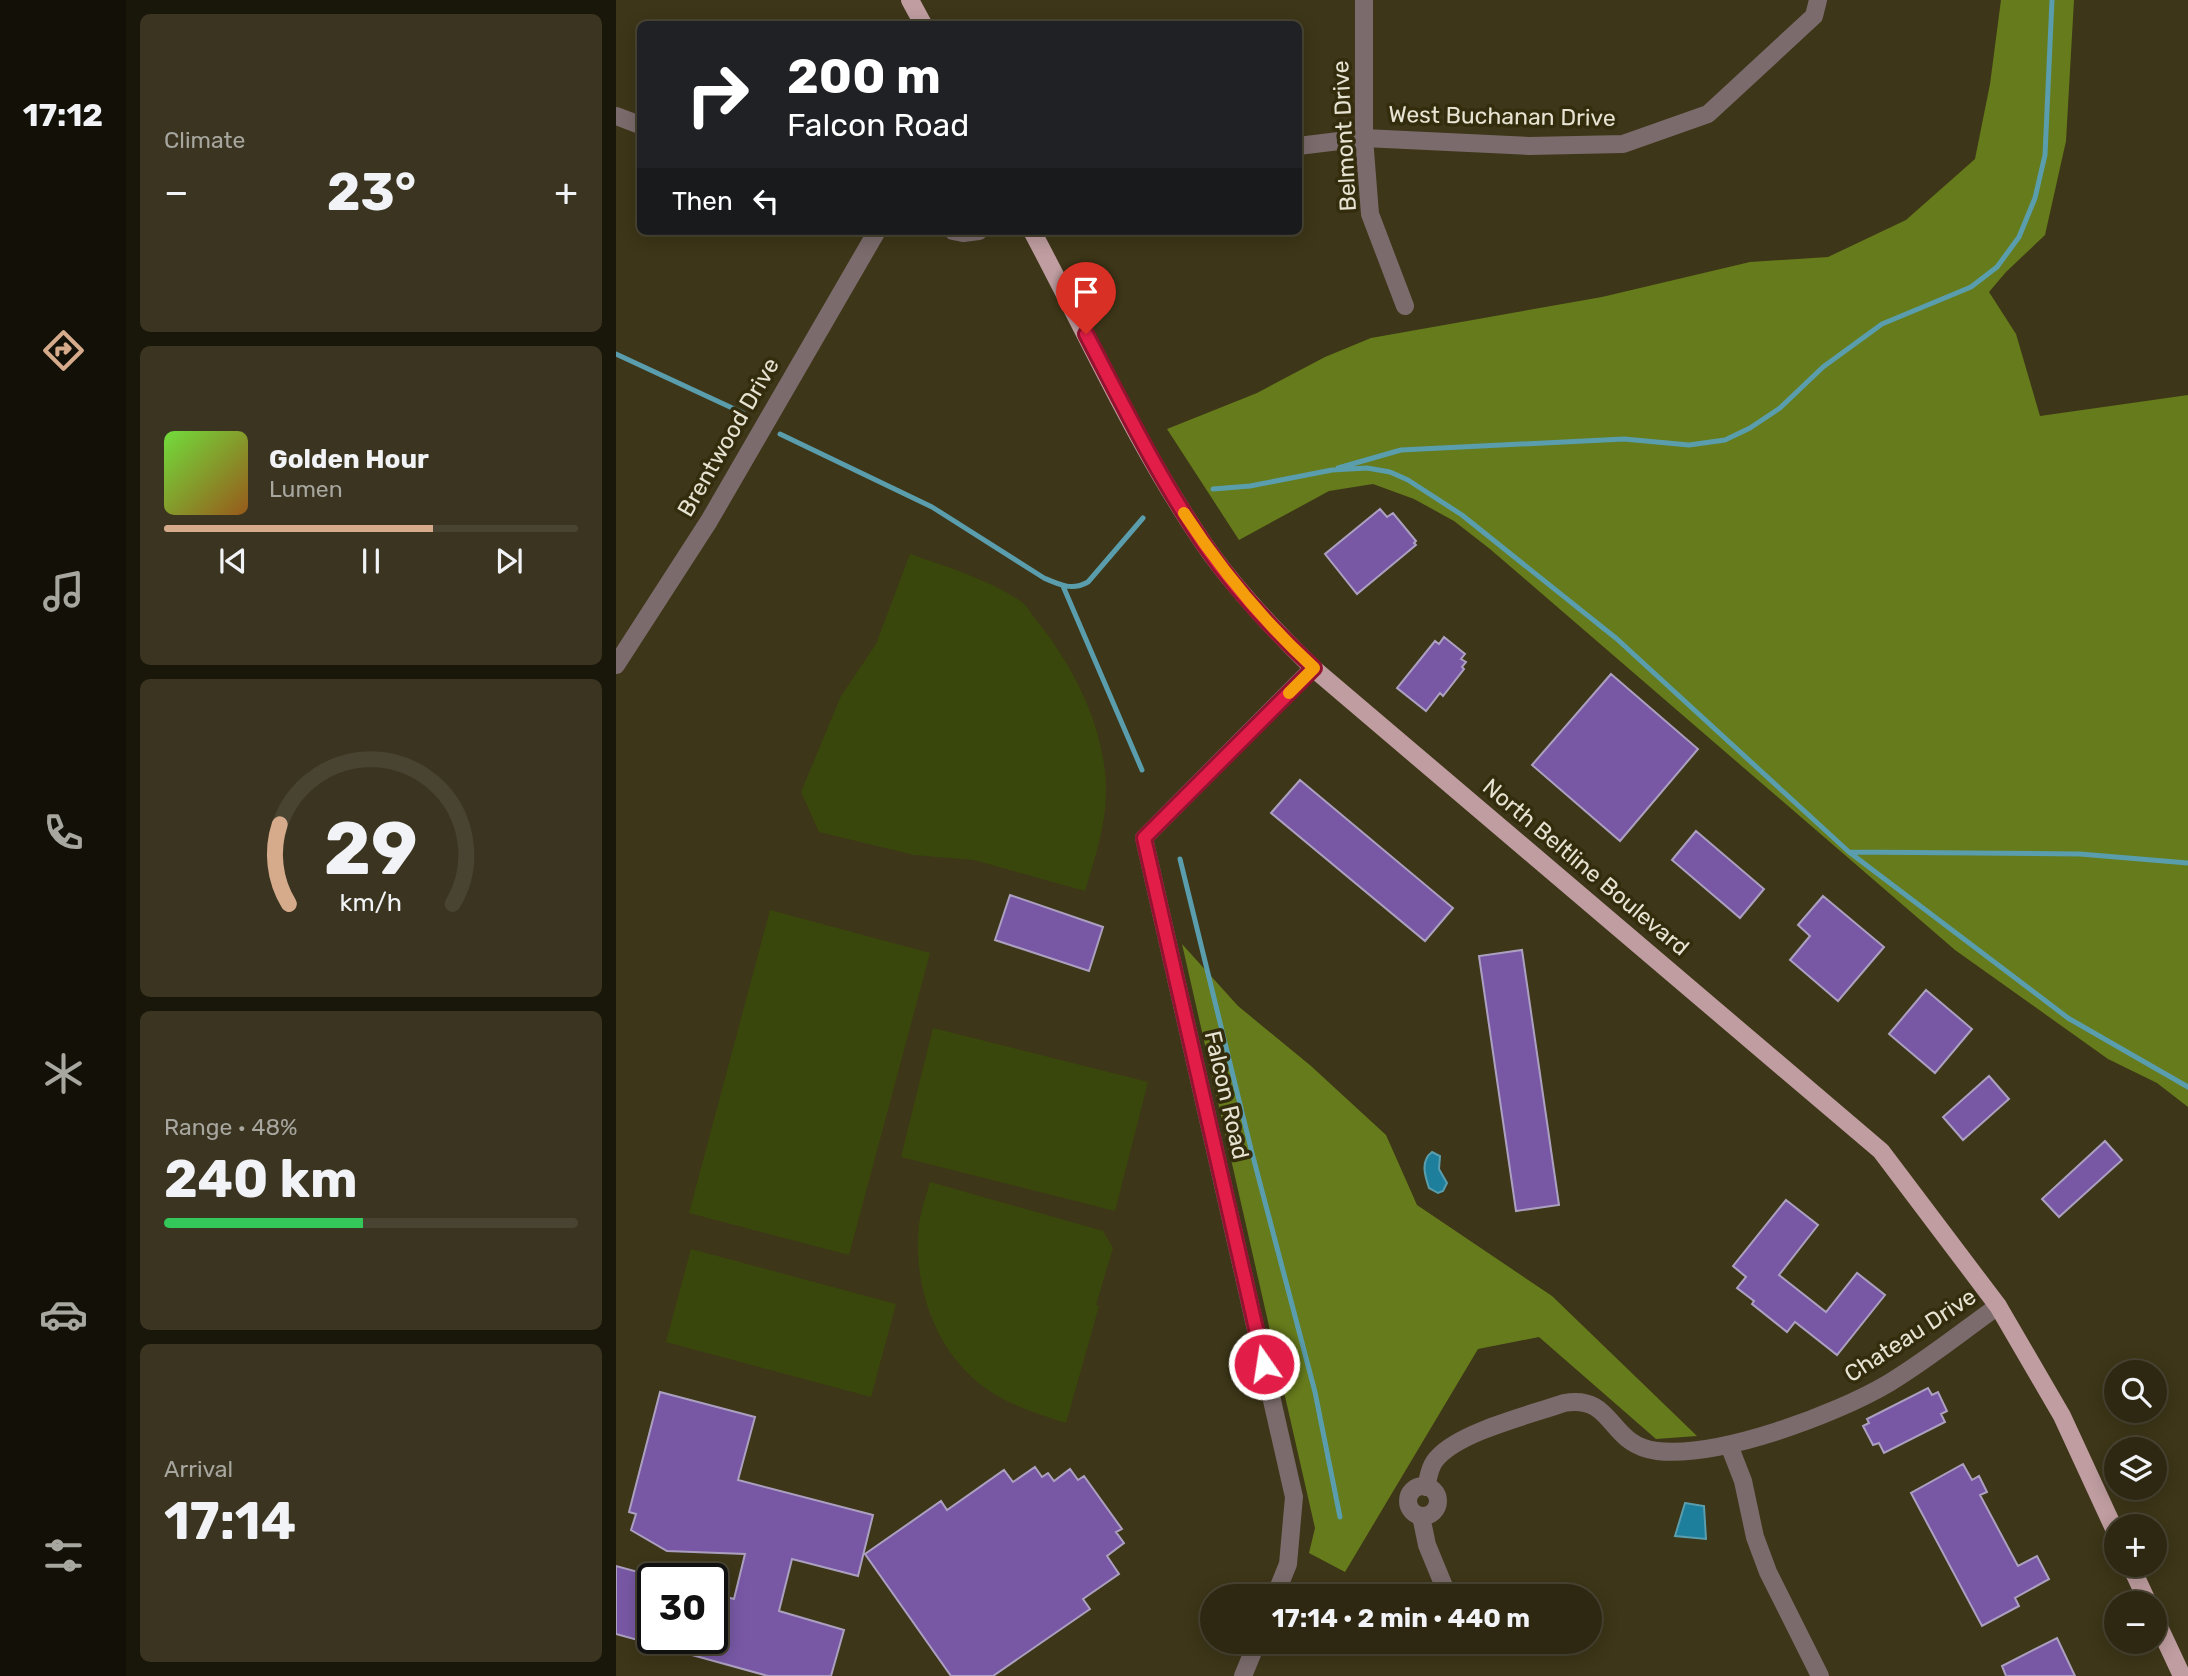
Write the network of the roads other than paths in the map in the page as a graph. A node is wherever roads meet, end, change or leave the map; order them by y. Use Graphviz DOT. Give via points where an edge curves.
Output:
graph roads {
  1 [pos="910,0"];
  2 [pos="1364,0"];
  3 [pos="1818,0"];
  4 [pos="921,21"];
  5 [pos="616,116"];
  6 [pos="637,124"];
  7 [pos="1364,138"];
  8 [pos="1302,146"];
  9 [pos="875,235"];
  10 [pos="1034,235"];
  11 [pos="1405,306"];
  12 [pos="616,665"];
  13 [pos="1314,668"];
  14 [pos="1998,1306"];
  15 [pos="1729,1445"];
  16 [pos="2107,1514"];
  17 [pos="1280,1584"];
  18 [pos="1443,1584"];
  19 [pos="2167,1644"];
  20 [pos="1252,1654"];
  21 [pos="1243,1676"];
  22 [pos="1820,1676"];
  23 [pos="2182,1676"];
  1 -- 4 [label="main road"];
  2 -- 7 [label="street, Belmont Drive"];
  3 -- 7 [label="street, West Buchanan Drive" via="1814,16 1708,114 1623,144 1529,146"];
  5 -- 6 [label="street"];
  7 -- 8 [label="street, West Buchanan Drive"];
  7 -- 11 [label="street, Belmont Drive" via="1370,214"];
  9 -- 12 [label="street, Brentwood Drive" via="709,521"];
  10 -- 13 [label="main road, North Beltline Boulevard" via="1185,515 1234,583"];
  13 -- 14 [label="main road, North Beltline Boulevard" via="1881,1150"];
  13 -- 17 [label="street, Falcon Road" via="1144,838 1294,1497 1288,1564"];
  14 -- 15 [label="street, Chateau Drive" via="1891,1382 1855,1401"];
  14 -- 16 [label="main road, North Beltline Boulevard" via="2062,1416"];
  15 -- 18 [label="street, Chateau Drive" via="1683,1452 1640,1447 1594,1404 1576,1400 1464,1438 1430,1469 1426,1487 1437,1496 1437,1506 1421,1516"];
  15 -- 22 [label="street" via="1768,1572"];
  19 -- 23 [label="main road"];
  20 -- 21 [label="street"];
}
